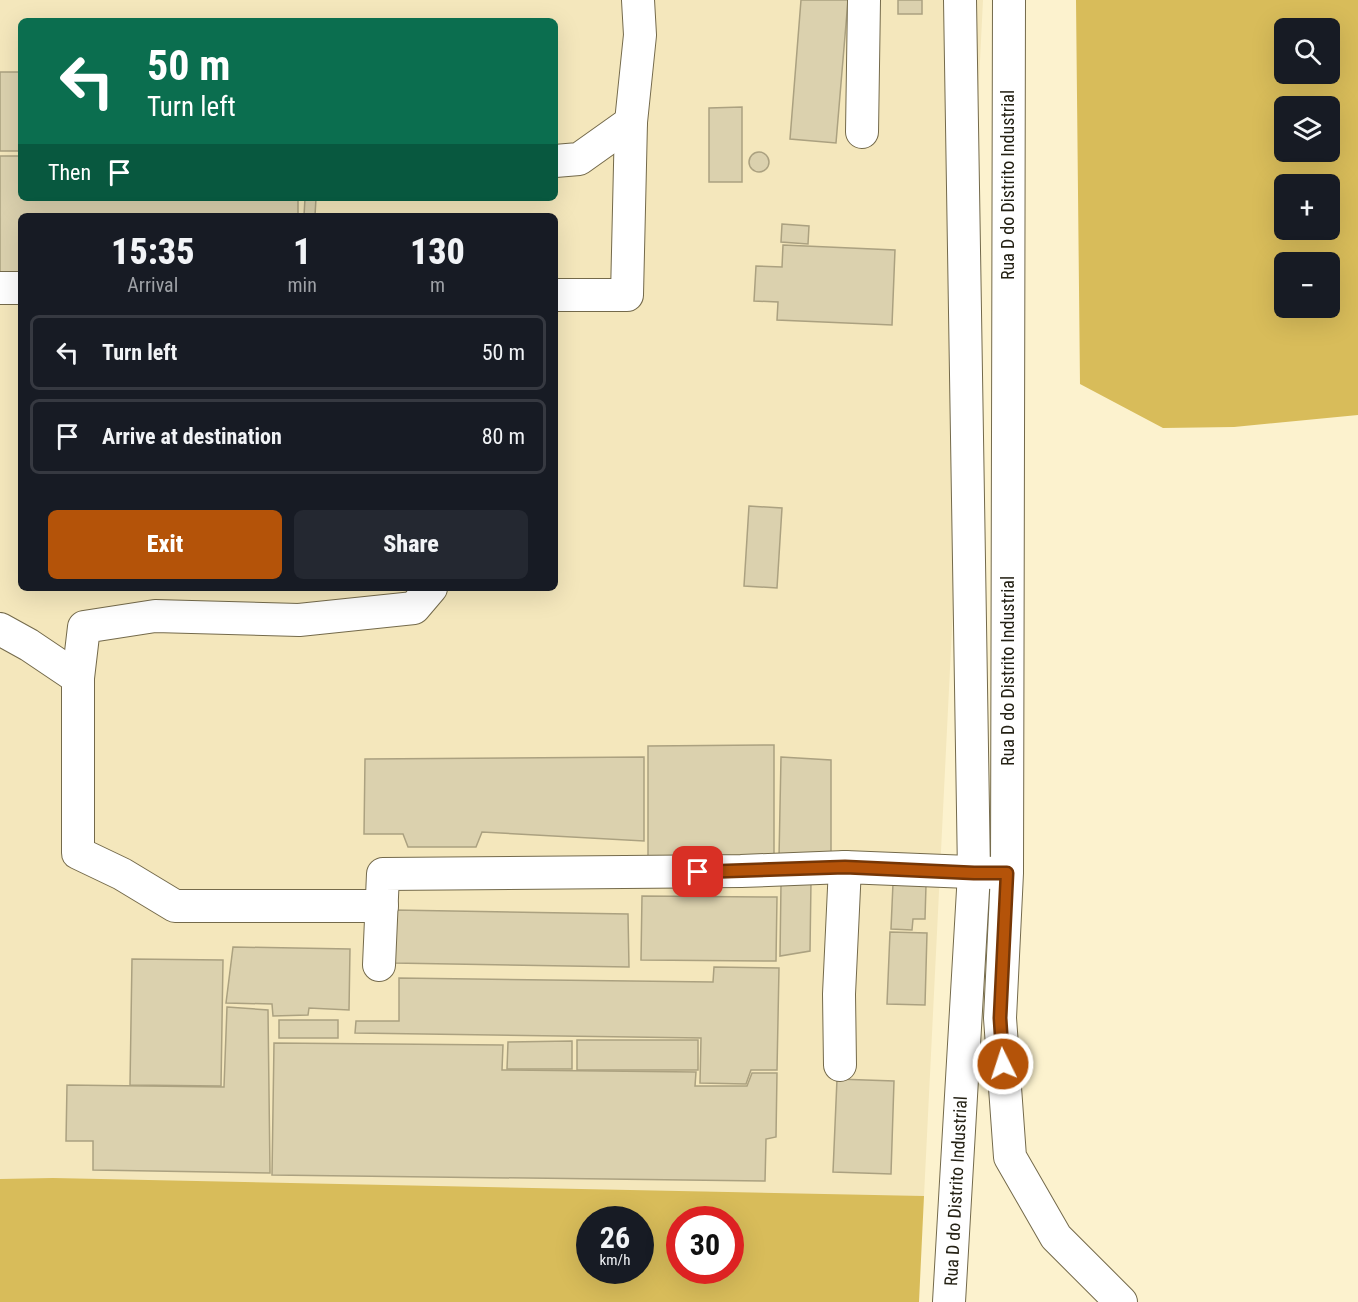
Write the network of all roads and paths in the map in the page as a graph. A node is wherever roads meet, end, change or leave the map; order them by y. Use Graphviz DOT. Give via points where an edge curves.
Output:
graph roads {
  1 [pos="638,0"];
  2 [pos="864,0"];
  3 [pos="960,0"];
  4 [pos="1009,0"];
  5 [pos="631,122"];
  6 [pos="862,132"];
  7 [pos="558,161"];
  8 [pos="0,288"];
  9 [pos="18,288"];
  10 [pos="558,295"];
  11 [pos="428,591"];
  12 [pos="0,629"];
  13 [pos="78,678"];
  14 [pos="845,867"];
  15 [pos="974,873"];
  16 [pos="1007,873"];
  17 [pos="382,906"];
  18 [pos="379,964"];
  19 [pos="840,1065"];
  20 [pos="949,1302"];
  21 [pos="1121,1302"];
  1 -- 5 [label="street" via="640,35"];
  2 -- 6 [label="street"];
  3 -- 15 [label="street, Rua D do Distrito Industrial"];
  4 -- 16 [label="street, Rua D do Distrito Industrial"];
  5 -- 7 [label="street" via="579,159"];
  5 -- 10 [label="street" via="627,295"];
  8 -- 9 [label="street"];
  11 -- 13 [label="street" via="414,608 299,621 155,616 84,627"];
  12 -- 13 [label="street"];
  13 -- 17 [label="street" via="78,853 176,906"];
  14 -- 15 [label="street"];
  14 -- 17 [label="street" via="383,874"];
  14 -- 19 [label="street"];
  15 -- 16 [label="street"];
  15 -- 20 [label="street, Rua D do Distrito Industrial"];
  16 -- 21 [label="street, Rua D do Distrito Industrial" via="1000,1018 1010,1157 1056,1237"];
  17 -- 18 [label="street"];
}
